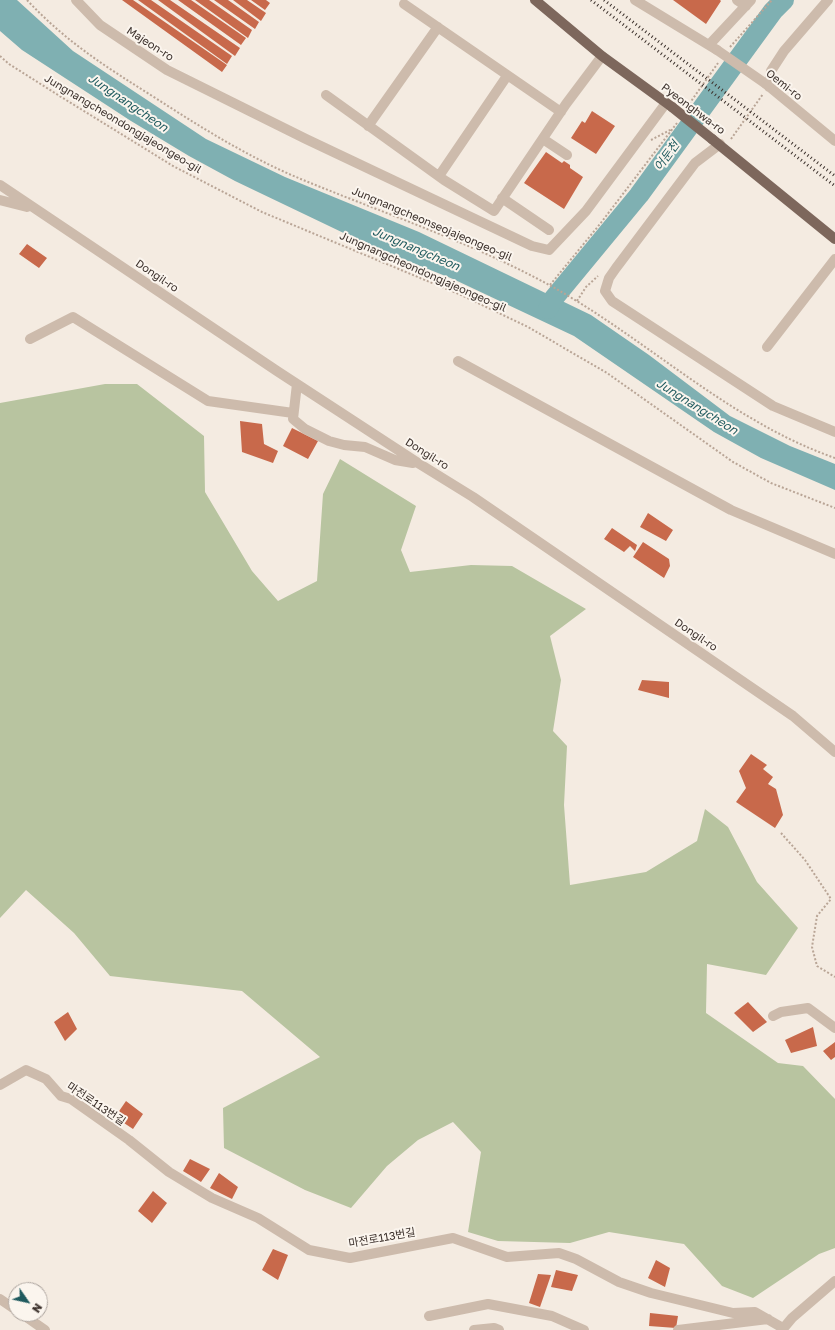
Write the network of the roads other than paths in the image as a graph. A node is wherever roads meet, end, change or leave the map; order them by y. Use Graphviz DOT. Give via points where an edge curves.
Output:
graph roads {
  1 [pos="77,0"];
  2 [pos="535,0"];
  3 [pos="635,0"];
  4 [pos="737,0"];
  5 [pos="828,0"];
  6 [pos="749,3"];
  7 [pos="404,4"];
  8 [pos="438,27"];
  9 [pos="713,48"];
  10 [pos="602,56"];
  11 [pos="507,76"];
  12 [pos="767,86"];
  13 [pos="326,96"];
  14 [pos="669,105"];
  15 [pos="561,112"];
  16 [pos="368,126"];
  17 [pos="543,139"];
  18 [pos="835,141"];
  19 [pos="716,142"];
  20 [pos="567,156"];
  21 [pos="439,176"];
  22 [pos="0,185"];
  23 [pos="502,198"];
  24 [pos="0,200"];
  25 [pos="34,209"];
  26 [pos="549,230"];
  27 [pos="835,239"];
  28 [pos="835,259"];
  29 [pos="30,339"];
  30 [pos="768,347"];
  31 [pos="458,361"];
  32 [pos="297,384"];
  33 [pos="293,413"];
  34 [pos="835,432"];
  35 [pos="418,464"];
  36 [pos="835,554"];
  37 [pos="835,752"];
  38 [pos="773,1016"];
  39 [pos="835,1028"];
  40 [pos="0,1085"];
  41 [pos="835,1281"];
  42 [pos="428,1316"];
  43 [pos="768,1319"];
  44 [pos="34,1322"];
  45 [pos="783,1329"];
  46 [pos="45,1330"];
  47 [pos="474,1330"];
  48 [pos="499,1330"];
  49 [pos="584,1330"];
  50 [pos="678,1330"];
  1 -- 14 [label="street, Majeon-ro" via="100,25 167,70 493,229 532,246 549,250 586,211"];
  2 -- 10 [label="main road, Pyeonghwa-ro"];
  3 -- 9 [label="street, Oemi-ro"];
  4 -- 6 [label="street"];
  5 -- 12 [label="street" via="784,51 772,71"];
  6 -- 9 [label="street"];
  7 -- 8 [label="street"];
  8 -- 11 [label="street"];
  8 -- 16 [label="street"];
  9 -- 12 [label="street, Oemi-ro, bridge"];
  10 -- 14 [label="main road, Pyeonghwa-ro"];
  10 -- 15 [label="street"];
  11 -- 15 [label="street"];
  11 -- 21 [label="street"];
  12 -- 18 [label="street, Oemi-ro"];
  13 -- 16 [label="street"];
  14 -- 19 [label="main road, Pyeonghwa-ro, bridge"];
  15 -- 17 [label="street"];
  16 -- 21 [label="street"];
  17 -- 20 [label="street"];
  17 -- 23 [label="street"];
  19 -- 27 [label="main road, Pyeonghwa-ro"];
  19 -- 34 [label="street" via="695,163 616,268 609,278 605,291 612,301 773,406"];
  21 -- 23 [label="street" via="494,211"];
  22 -- 25 [label="street, Dongil-ro"];
  23 -- 26 [label="street"];
  24 -- 25 [label="street"];
  25 -- 32 [label="street, Dongil-ro"];
  28 -- 30 [label="street"];
  29 -- 33 [label="street" via="73,317 208,401"];
  31 -- 36 [label="street" via="731,510"];
  32 -- 33 [label="street"];
  32 -- 35 [label="street, Dongil-ro"];
  33 -- 35 [label="street" via="293,420 304,429 329,441 365,447 395,460"];
  35 -- 37 [label="street, Dongil-ro" via="473,497 793,716"];
  38 -- 39 [label="street" via="781,1012 808,1008"];
  40 -- 43 [label="street, 마전로113번길" via="26,1070 46,1080 61,1096 71,1099 169,1172 212,1198 258,1218 309,1250 350,1258 453,1238 506,1258 559,1253 619,1282 651,1293 733,1313 754,1312"];
  41 -- 45 [label="street" via="797,1313"];
  42 -- 49 [label="street" via="488,1304 552,1316"];
  43 -- 45 [label="street, 마전로113번길"];
  43 -- 50 [label="street"];
  44 -- 46 [label="street"];
  47 -- 48 [label="street"];
}
